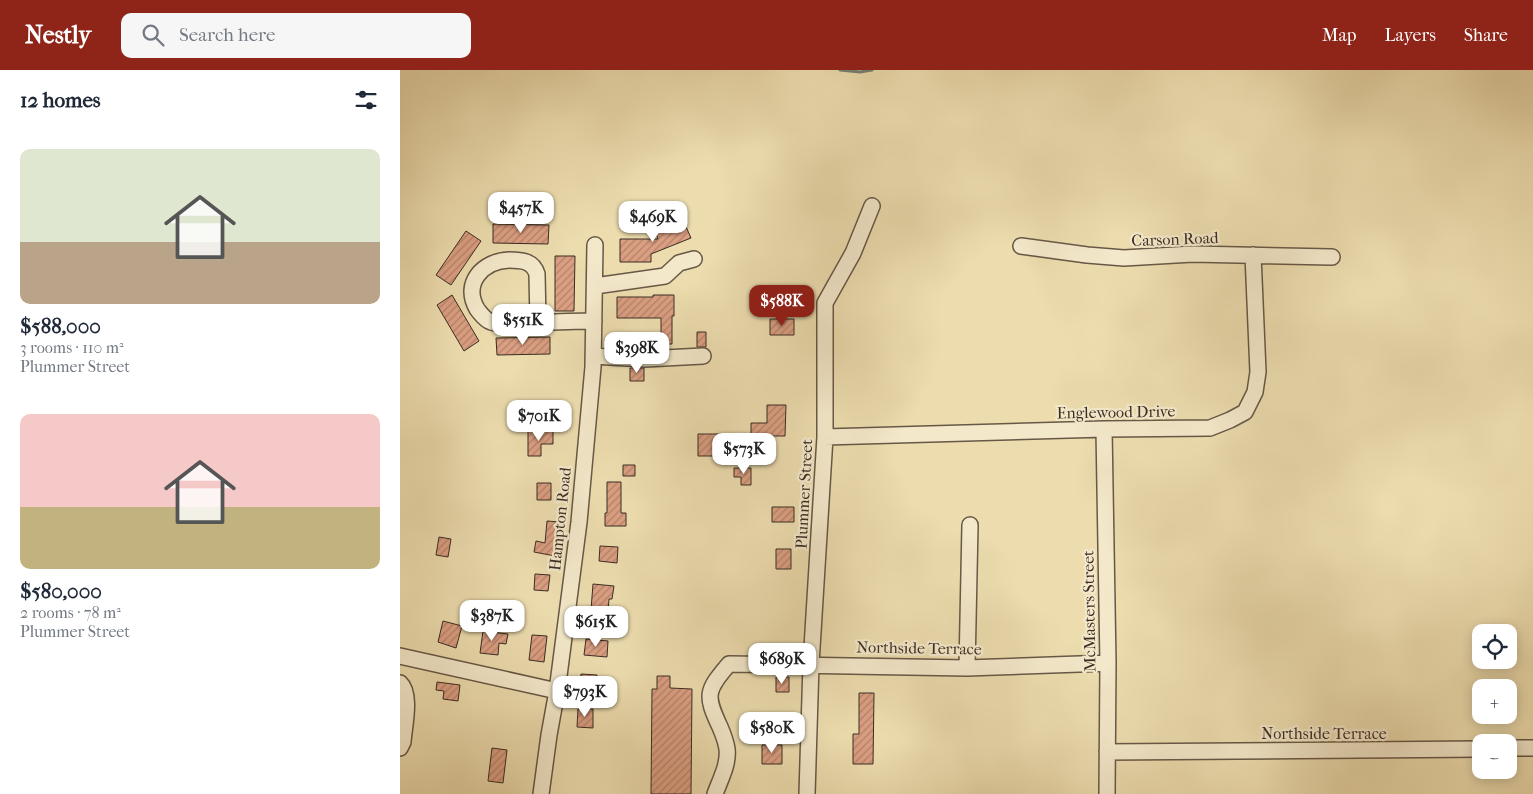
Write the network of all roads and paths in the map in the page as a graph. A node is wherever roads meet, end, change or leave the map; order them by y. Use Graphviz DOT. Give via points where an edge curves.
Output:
graph roads {
  1 [pos="872,206"];
  2 [pos="595,245"];
  3 [pos="1021,246"];
  4 [pos="1253,256"];
  5 [pos="1332,257"];
  6 [pos="694,259"];
  7 [pos="595,286"];
  8 [pos="594,320"];
  9 [pos="538,322"];
  10 [pos="593,356"];
  11 [pos="703,356"];
  12 [pos="1104,429"];
  13 [pos="825,437"];
  14 [pos="970,524"];
  15 [pos="400,656"];
  16 [pos="1108,663"];
  17 [pos="811,664"];
  18 [pos="967,668"];
  19 [pos="400,684"];
  20 [pos="557,691"];
  21 [pos="400,748"];
  22 [pos="1517,748"];
  23 [pos="1533,748"];
  24 [pos="1472,749"];
  25 [pos="1107,752"];
  26 [pos="541,794"];
  27 [pos="715,794"];
  28 [pos="807,794"];
  29 [pos="1107,794"];
  1 -- 13 [label="street, Plummer Street" via="853,253 825,303"];
  2 -- 7 [label="street, Hampton Road"];
  3 -- 4 [label="street, Carson Road" via="1124,258 1193,254"];
  4 -- 5 [label="street, Carson Road"];
  4 -- 12 [label="street, Englewood Drive" via="1258,372 1255,392 1245,412 1210,428"];
  6 -- 7 [label="street" via="679,263 665,276"];
  7 -- 8 [label="street, Hampton Road"];
  8 -- 9 [label="street"];
  8 -- 10 [label="street, Hampton Road"];
  9 -- 9 [label="street" via="489,321 473,300 474,280 494,262 510,260 532,264 537,274"];
  10 -- 11 [label="street" via="645,359"];
  10 -- 20 [label="street, Hampton Road" via="578,522"];
  12 -- 13 [label="street, Englewood Drive"];
  12 -- 16 [label="street, McMasters Street"];
  13 -- 17 [label="street, Plummer Street"];
  14 -- 18 [label="street"];
  15 -- 20 [label="street"];
  16 -- 18 [label="street, Northside Terrace"];
  16 -- 25 [label="street, McMasters Street"];
  17 -- 18 [label="street, Northside Terrace"];
  17 -- 27 [label="street, Northside Terrace" via="729,664 714,681 710,701 727,748 727,760"];
  17 -- 28 [label="street, Plummer Street"];
  19 -- 21 [label="street" via="406,697"];
  20 -- 26 [label="street, Hampton Road"];
  22 -- 23 [label="street"];
  24 -- 25 [label="street, Northside Terrace"];
  25 -- 29 [label="street, McMasters Street"];
}
